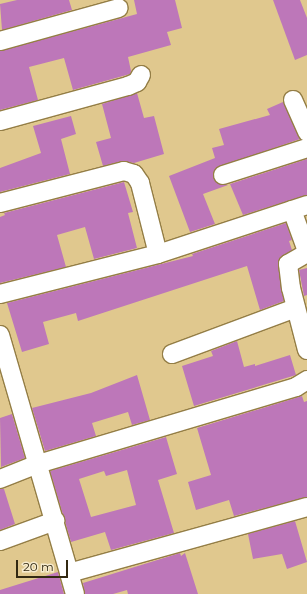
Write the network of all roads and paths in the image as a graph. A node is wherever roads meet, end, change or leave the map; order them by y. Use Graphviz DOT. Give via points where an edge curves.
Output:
graph roads {
  1 [pos="119,8"];
  2 [pos="0,41"];
  3 [pos="141,75"];
  4 [pos="293,100"];
  5 [pos="0,121"];
  6 [pos="307,132"];
  7 [pos="307,148"];
  8 [pos="223,175"];
  9 [pos="0,203"];
  10 [pos="300,208"];
  11 [pos="307,252"];
  12 [pos="158,254"];
  13 [pos="0,294"];
  14 [pos="296,308"];
  15 [pos="0,335"];
  16 [pos="307,350"];
  17 [pos="172,354"];
  18 [pos="5,371"];
  19 [pos="307,380"];
  20 [pos="38,464"];
  21 [pos="0,479"];
  22 [pos="307,507"];
  23 [pos="55,521"];
  24 [pos="0,541"];
  25 [pos="69,573"];
  26 [pos="75,594"];
  1 -- 2 [label="street"];
  3 -- 5 [label="street" via="136,82 128,86"];
  4 -- 6 [label="street"];
  7 -- 8 [label="street"];
  9 -- 12 [label="street" via="124,171 134,174 140,183"];
  10 -- 11 [label="street"];
  10 -- 12 [label="street"];
  11 -- 14 [label="street" via="288,264"];
  12 -- 13 [label="street"];
  14 -- 16 [label="street"];
  14 -- 17 [label="street"];
  15 -- 18 [label="street"];
  18 -- 20 [label="street"];
  19 -- 20 [label="street" via="296,386"];
  20 -- 21 [label="street"];
  20 -- 23 [label="street"];
  22 -- 25 [label="street"];
  23 -- 24 [label="street"];
  23 -- 25 [label="street"];
  25 -- 26 [label="street"];
}
